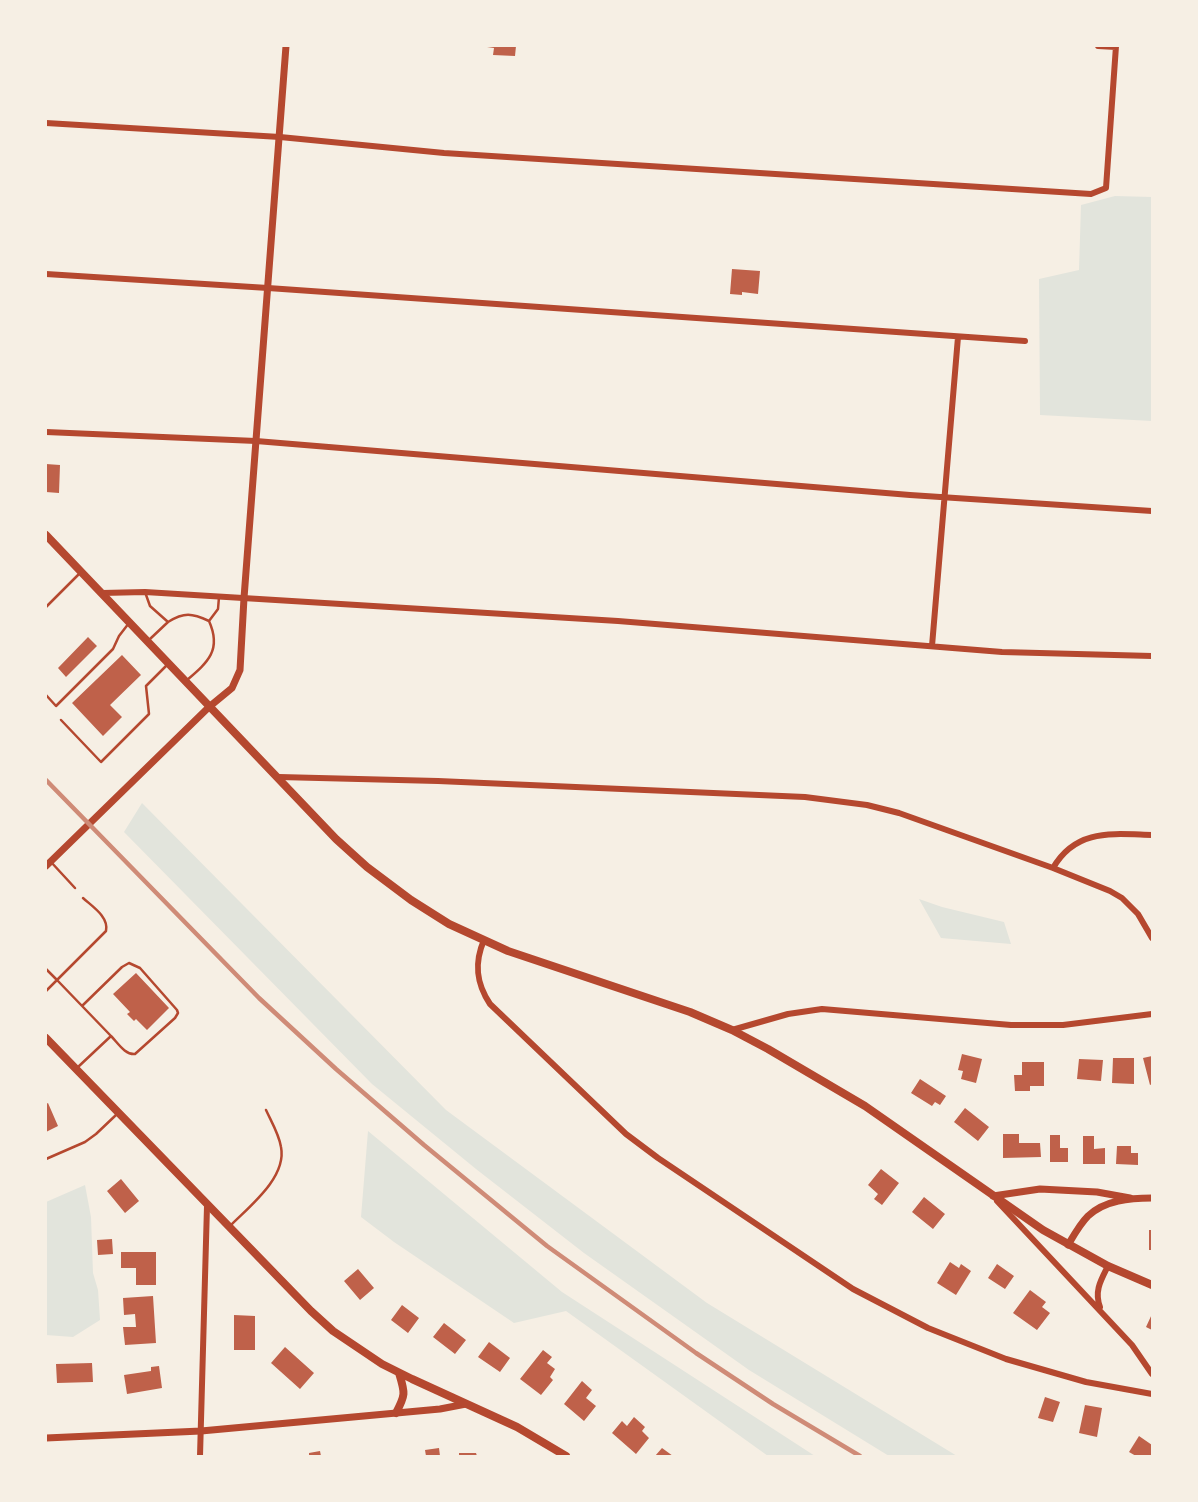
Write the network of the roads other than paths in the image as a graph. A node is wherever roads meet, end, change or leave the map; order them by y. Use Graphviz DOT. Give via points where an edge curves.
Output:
graph roads {
  1 [pos="286,46"];
  2 [pos="1098,46"];
  3 [pos="1116,46"];
  4 [pos="46,123"];
  5 [pos="280,137"];
  6 [pos="46,274"];
  7 [pos="268,288"];
  8 [pos="958,337"];
  9 [pos="1025,341"];
  10 [pos="46,432"];
  11 [pos="256,441"];
  12 [pos="944,498"];
  13 [pos="1153,512"];
  14 [pos="47,539"];
  15 [pos="81,572"];
  16 [pos="145,592"];
  17 [pos="102,593"];
  18 [pos="219,597"];
  19 [pos="244,598"];
  20 [pos="46,607"];
  21 [pos="209,621"];
  22 [pos="130,622"];
  23 [pos="168,622"];
  24 [pos="147,641"];
  25 [pos="932,646"];
  26 [pos="1153,656"];
  27 [pos="169,663"];
  28 [pos="186,681"];
  29 [pos="46,695"];
  30 [pos="209,707"];
  31 [pos="61,720"];
  32 [pos="279,777"];
  33 [pos="1153,835"];
  34 [pos="48,864"];
  35 [pos="1053,867"];
  36 [pos="75,888"];
  37 [pos="83,898"];
  38 [pos="1153,938"];
  39 [pos="484,940"];
  40 [pos="46,969"];
  41 [pos="57,980"];
  42 [pos="46,991"];
  43 [pos="82,1006"];
  44 [pos="1153,1014"];
  45 [pos="732,1030"];
  46 [pos="111,1036"];
  47 [pos="46,1038"];
  48 [pos="76,1069"];
  49 [pos="266,1110"];
  50 [pos="118,1112"];
  51 [pos="46,1159"];
  52 [pos="993,1196"];
  53 [pos="1130,1198"];
  54 [pos="1153,1198"];
  55 [pos="207,1206"];
  56 [pos="229,1227"];
  57 [pos="1068,1245"];
  58 [pos="1108,1266"];
  59 [pos="1153,1285"];
  60 [pos="1101,1312"];
  61 [pos="399,1373"];
  62 [pos="1153,1374"];
  63 [pos="1153,1394"];
  64 [pos="467,1404"];
  65 [pos="396,1413"];
  66 [pos="201,1431"];
  67 [pos="46,1438"];
  68 [pos="200,1457"];
  69 [pos="566,1457"];
  1 -- 5 [label="street"];
  2 -- 3 [label="street"];
  3 -- 5 [label="street" via="1106,188 1091,194 444,153"];
  4 -- 5 [label="street"];
  5 -- 7 [label="street"];
  6 -- 7 [label="street"];
  7 -- 8 [label="street"];
  7 -- 11 [label="street"];
  8 -- 9 [label="street"];
  8 -- 12 [label="street"];
  10 -- 11 [label="street"];
  11 -- 12 [label="street"];
  11 -- 19 [label="street"];
  12 -- 13 [label="street"];
  12 -- 25 [label="street"];
  14 -- 15 [label="main road"];
  15 -- 17 [label="main road"];
  15 -- 20 [label="lane"];
  16 -- 17 [label="street"];
  16 -- 18 [label="street"];
  16 -- 23 [label="lane" via="150,606"];
  17 -- 22 [label="main road"];
  18 -- 19 [label="street"];
  18 -- 21 [label="lane" via="218,610"];
  19 -- 25 [label="street"];
  19 -- 30 [label="street" via="240,670 232,688"];
  21 -- 23 [label="lane" via="186,614"];
  21 -- 28 [label="lane" via="215,634 214,650"];
  22 -- 24 [label="main road"];
  22 -- 29 [label="lane" via="113,649 56,706"];
  23 -- 24 [label="lane"];
  24 -- 27 [label="main road"];
  25 -- 26 [label="street"];
  27 -- 28 [label="main road"];
  27 -- 31 [label="lane" via="146,686 149,715 101,762"];
  28 -- 30 [label="main road"];
  30 -- 32 [label="main road"];
  30 -- 34 [label="street"];
  32 -- 35 [label="street" via="836,800 899,813"];
  32 -- 39 [label="main road" via="367,867 449,924"];
  33 -- 35 [label="street" via="1092,836 1073,845"];
  34 -- 36 [label="lane"];
  35 -- 38 [label="street" via="1122,898"];
  37 -- 41 [label="lane" via="105,920 106,931"];
  39 -- 45 [label="main road"];
  39 -- 63 [label="street" via="477,971 490,1004 625,1134 658,1158 844,1283 928,1328 1006,1359 1087,1382"];
  40 -- 41 [label="lane"];
  41 -- 42 [label="lane"];
  41 -- 43 [label="lane"];
  43 -- 46 [label="lane"];
  43 -- 46 [label="lane" via="129,963 140,968 177,1010 175,1018 135,1054"];
  44 -- 45 [label="street" via="1063,1025 822,1009"];
  45 -- 52 [label="main road" via="864,1106"];
  46 -- 48 [label="lane"];
  47 -- 48 [label="main road"];
  48 -- 50 [label="main road"];
  49 -- 56 [label="lane" via="282,1148 279,1169 269,1186"];
  50 -- 51 [label="lane" via="85,1142"];
  50 -- 55 [label="main road"];
  52 -- 53 [label="street" via="1040,1189"];
  52 -- 57 [label="main road"];
  52 -- 60 [label="street"];
  53 -- 54 [label="street"];
  53 -- 57 [label="street" via="1088,1216"];
  55 -- 56 [label="main road"];
  55 -- 66 [label="street"];
  56 -- 61 [label="main road" via="332,1331"];
  57 -- 58 [label="main road"];
  58 -- 59 [label="main road"];
  58 -- 60 [label="street" via="1097,1290"];
  60 -- 62 [label="street"];
  61 -- 64 [label="main road"];
  61 -- 65 [label="main road" via="404,1398"];
  64 -- 65 [label="street"];
  64 -- 69 [label="main road"];
  65 -- 66 [label="street"];
  66 -- 67 [label="street"];
  66 -- 68 [label="street"];
}
